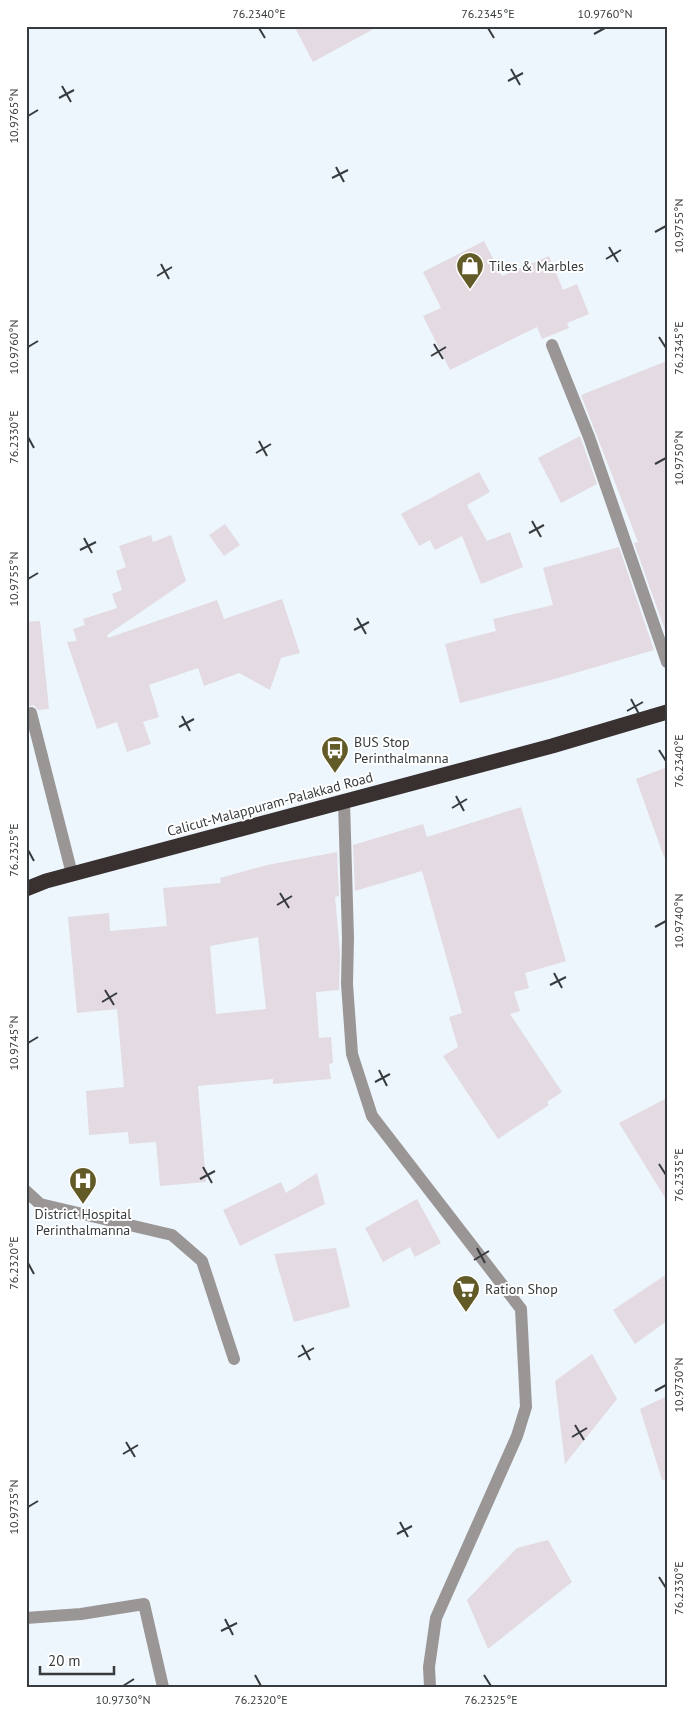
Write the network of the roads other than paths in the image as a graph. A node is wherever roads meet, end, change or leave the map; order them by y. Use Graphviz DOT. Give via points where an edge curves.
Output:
graph roads {
  1 [pos="552,345"];
  2 [pos="667,662"];
  3 [pos="31,712"];
  4 [pos="667,712"];
  5 [pos="344,802"];
  6 [pos="72,874"];
  7 [pos="26,879"];
  8 [pos="46,881"];
  9 [pos="26,889"];
  10 [pos="26,1191"];
  11 [pos="234,1359"];
  12 [pos="26,1618"];
  13 [pos="163,1687"];
  14 [pos="430,1687"];
  1 -- 2 [label="street" via="589,437"];
  3 -- 6 [label="street"];
  4 -- 5 [label="highway, Calicut-Malappuram-Palakkad Road"];
  5 -- 6 [label="highway, Calicut-Malappuram-Palakkad Road"];
  5 -- 14 [label="street" via="347,984 352,1054 372,1116 521,1309 526,1407 514,1444 436,1618 429,1667"];
  6 -- 8 [label="highway, Calicut-Malappuram-Palakkad Road"];
  7 -- 8 [label="street"];
  8 -- 9 [label="highway, Calicut-Malappuram-Palakkad Road"];
  10 -- 11 [label="street" via="40,1204 172,1235 202,1261"];
  12 -- 13 [label="street" via="81,1614 144,1604"];
}
